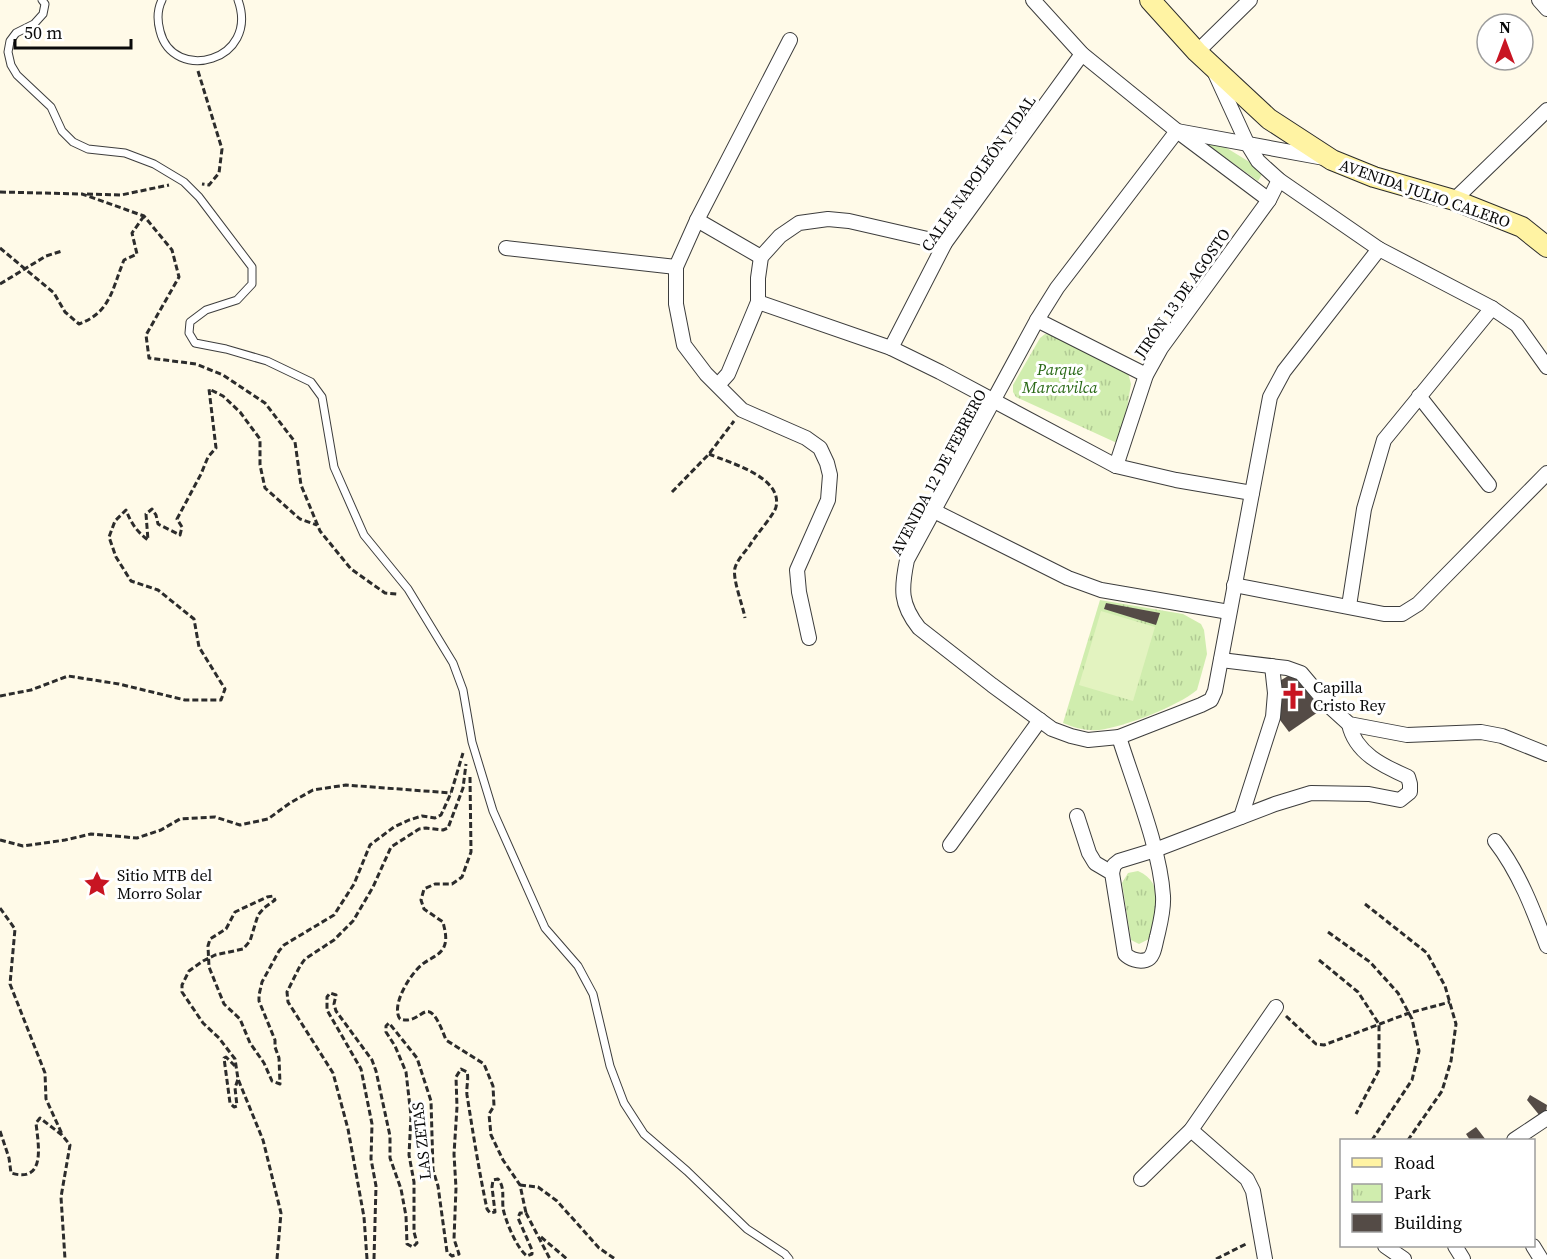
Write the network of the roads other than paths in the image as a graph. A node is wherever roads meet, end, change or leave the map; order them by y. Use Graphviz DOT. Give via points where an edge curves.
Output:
graph roads {
  1 [pos="42,0"];
  2 [pos="162,0"];
  3 [pos="238,0"];
  4 [pos="1034,0"];
  5 [pos="1150,0"];
  6 [pos="1250,0"];
  7 [pos="1539,0"];
  8 [pos="1547,9"];
  9 [pos="790,40"];
  10 [pos="1197,52"];
  11 [pos="1082,54"];
  12 [pos="1212,67"];
  13 [pos="1547,110"];
  14 [pos="1177,131"];
  15 [pos="1247,143"];
  16 [pos="1332,160"];
  17 [pos="1279,180"];
  18 [pos="1269,200"];
  19 [pos="1454,200"];
  20 [pos="697,220"];
  21 [pos="945,243"];
  22 [pos="1547,247"];
  23 [pos="506,248"];
  24 [pos="1379,249"];
  25 [pos="761,257"];
  26 [pos="676,267"];
  27 [pos="758,302"];
  28 [pos="1492,308"];
  29 [pos="1037,320"];
  30 [pos="891,348"];
  31 [pos="1547,367"];
  32 [pos="1146,375"];
  33 [pos="718,385"];
  34 [pos="1419,396"];
  35 [pos="993,402"];
  36 [pos="1116,466"];
  37 [pos="1547,473"];
  38 [pos="1488,485"];
  39 [pos="1252,493"];
  40 [pos="933,511"];
  41 [pos="1234,585"];
  42 [pos="1349,606"];
  43 [pos="1229,612"];
  44 [pos="809,638"];
  45 [pos="1221,660"];
  46 [pos="1272,666"];
  47 [pos="1040,720"];
  48 [pos="1349,724"];
  49 [pos="1119,737"];
  50 [pos="1547,754"];
  51 [pos="1077,816"];
  52 [pos="1240,817"];
  53 [pos="1495,841"];
  54 [pos="950,845"];
  55 [pos="1155,850"];
  56 [pos="1112,873"];
  57 [pos="1547,946"];
  58 [pos="1276,1007"];
  59 [pos="1547,1118"];
  60 [pos="1191,1130"];
  61 [pos="1516,1139"];
  62 [pos="1142,1179"];
  63 [pos="1387,1247"];
  64 [pos="789,1259"];
  65 [pos="1265,1259"];
  66 [pos="1404,1259"];
  1 -- 64 [label="lane" via="43,14 10,41 8,52 17,75 51,107 62,131 73,142 88,149 125,153 184,182 252,267 252,284 237,300 206,310 190,322 189,333 195,343 267,361 311,382 322,398 334,467 364,535 412,596 453,663 493,811 545,928 578,966 593,994 610,1066 624,1102 644,1134 747,1229"];
  2 -- 3 [label="lane" via="158,21 161,35 169,48 195,61 220,56 231,48 242,24"];
  4 -- 11 [label="street"];
  5 -- 10 [label="street, AVENIDA JULIO CALERO"];
  6 -- 10 [label="street"];
  7 -- 8 [label="street"];
  9 -- 20 [label="street"];
  10 -- 12 [label="street, AVENIDA JULIO CALERO"];
  11 -- 14 [label="street"];
  11 -- 21 [label="street, CALLE NAPOLEÓN VIDAL"];
  12 -- 15 [label="street"];
  12 -- 16 [label="street, AVENIDA JULIO CALERO" via="1269,119"];
  13 -- 19 [label="street"];
  14 -- 15 [label="street, AVENIDA JULIO CALERO"];
  14 -- 18 [label="street"];
  14 -- 29 [label="street, AVENIDA 12 DE FEBRERO"];
  15 -- 16 [label="street, AVENIDA JULIO CALERO"];
  15 -- 17 [label="street" via="1258,161"];
  16 -- 19 [label="street, AVENIDA JULIO CALERO" via="1374,177"];
  17 -- 18 [label="street, JIRÓN 13 DE AGOSTO"];
  17 -- 24 [label="street"];
  18 -- 32 [label="street, JIRÓN 13 DE AGOSTO" via="1161,348"];
  19 -- 22 [label="street, AVENIDA JULIO CALERO" via="1522,227"];
  20 -- 25 [label="street"];
  20 -- 26 [label="street"];
  21 -- 25 [label="street" via="828,219 799,223"];
  21 -- 30 [label="street, CALLE NAPOLEÓN VIDAL"];
  23 -- 26 [label="street"];
  24 -- 28 [label="street"];
  24 -- 39 [label="street, AVENIDA 12 DE FEBRERO" via="1284,371 1270,397"];
  25 -- 27 [label="street"];
  26 -- 33 [label="street" via="676,304 684,345"];
  27 -- 30 [label="street"];
  27 -- 33 [label="street" via="728,374"];
  28 -- 31 [label="street" via="1517,325"];
  28 -- 34 [label="street"];
  29 -- 32 [label="street"];
  29 -- 35 [label="street, AVENIDA 12 DE FEBRERO"];
  30 -- 35 [label="street"];
  32 -- 36 [label="street, JIRÓN 13 DE AGOSTO"];
  33 -- 44 [label="street" via="742,410 820,448 827,463 828,500 797,570"];
  34 -- 38 [label="street"];
  34 -- 42 [label="street" via="1384,440 1375,465"];
  35 -- 36 [label="street"];
  35 -- 40 [label="street, AVENIDA 12 DE FEBRERO"];
  36 -- 39 [label="street"];
  37 -- 42 [label="street" via="1418,604 1402,615 1384,615"];
  39 -- 41 [label="street, AVENIDA 12 DE FEBRERO"];
  40 -- 43 [label="street" via="1068,578 1101,590"];
  40 -- 47 [label="street, AVENIDA 12 DE FEBRERO" via="907,560 902,586 910,616 919,628"];
  41 -- 42 [label="street"];
  41 -- 43 [label="street, AVENIDA 12 DE FEBRERO"];
  43 -- 45 [label="street, AVENIDA 12 DE FEBRERO"];
  45 -- 46 [label="street"];
  45 -- 49 [label="street, AVENIDA 12 DE FEBRERO" via="1210,700"];
  46 -- 48 [label="street" via="1301,673"];
  46 -- 52 [label="street" via="1272,717"];
  47 -- 49 [label="street, AVENIDA 12 DE FEBRERO" via="1052,729 1088,740"];
  47 -- 54 [label="street"];
  48 -- 50 [label="street" via="1407,735 1481,732"];
  48 -- 52 [label="street" via="1363,751 1380,765 1408,777 1410,792 1400,800 1319,792"];
  49 -- 55 [label="street"];
  51 -- 56 [label="street" via="1095,863"];
  52 -- 55 [label="street"];
  53 -- 57 [label="street" via="1524,889"];
  55 -- 56 [label="street" via="1119,861"];
  55 -- 56 [label="street" via="1162,911 1154,948 1147,960 1138,961 1125,954"];
  58 -- 60 [label="street"];
  59 -- 61 [label="street"];
  60 -- 62 [label="street"];
  60 -- 65 [label="street" via="1247,1179 1253,1191"];
  63 -- 66 [label="street"];
}
